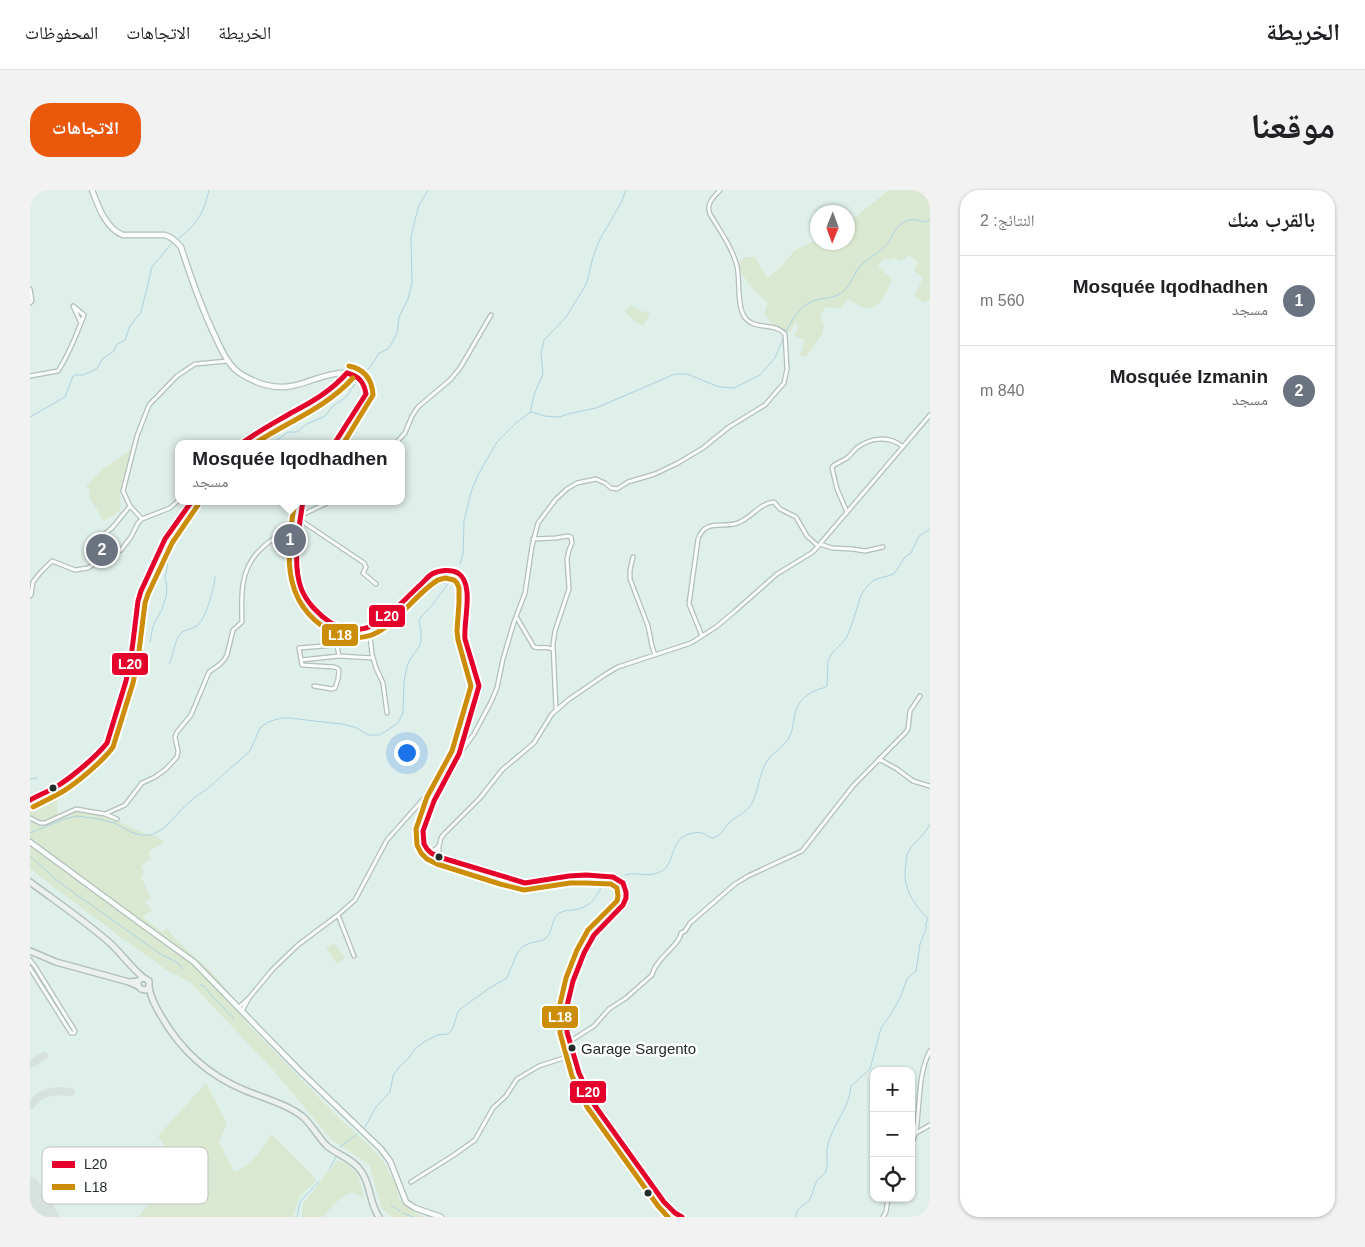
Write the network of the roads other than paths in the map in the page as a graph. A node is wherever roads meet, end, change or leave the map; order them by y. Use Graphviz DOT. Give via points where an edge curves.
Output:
graph roads {
  1 [pos="92,190"];
  2 [pos="720,190"];
  3 [pos="30,289"];
  4 [pos="30,303"];
  5 [pos="491,315"];
  6 [pos="81,323"];
  7 [pos="228,361"];
  8 [pos="347,373"];
  9 [pos="30,376"];
  10 [pos="930,415"];
  11 [pos="247,440"];
  12 [pos="337,440"];
  13 [pos="398,440"];
  14 [pos="903,447"];
  15 [pos="175,504"];
  16 [pos="189,505"];
  17 [pos="302,505"];
  18 [pos="324,505"];
  19 [pos="130,506"];
  20 [pos="847,512"];
  21 [pos="300,518"];
  22 [pos="142,519"];
  23 [pos="533,539"];
  24 [pos="819,545"];
  25 [pos="883,547"];
  26 [pos="298,549"];
  27 [pos="633,557"];
  28 [pos="97,562"];
  29 [pos="376,584"];
  30 [pos="30,596"];
  31 [pos="516,617"];
  32 [pos="327,620"];
  33 [pos="371,626"];
  34 [pos="702,636"];
  35 [pos="336,645"];
  36 [pos="552,648"];
  37 [pos="656,655"];
  38 [pos="339,656"];
  39 [pos="373,658"];
  40 [pos="301,660"];
  41 [pos="314,686"];
  42 [pos="920,696"];
  43 [pos="556,710"];
  44 [pos="387,713"];
  45 [pos="460,754"];
  46 [pos="879,759"];
  47 [pos="930,786"];
  48 [pos="441,788"];
  49 [pos="30,800"];
  50 [pos="105,814"];
  51 [pos="30,818"];
  52 [pos="117,819"];
  53 [pos="30,842"];
  54 [pos="439,846"];
  55 [pos="431,853"];
  56 [pos="440,857"];
  57 [pos="30,882"];
  58 [pos="338,915"];
  59 [pos="30,951"];
  60 [pos="354,956"];
  61 [pos="30,960"];
  62 [pos="30,968"];
  63 [pos="38,976"];
  64 [pos="140,983"];
  65 [pos="149,986"];
  66 [pos="151,997"];
  67 [pos="240,1009"];
  68 [pos="63,1016"];
  69 [pos="569,1042"];
  70 [pos="930,1051"];
  71 [pos="573,1054"];
  72 [pos="930,1124"];
  73 [pos="916,1133"];
  74 [pos="411,1182"];
  75 [pos="887,1202"];
  76 [pos="379,1217"];
  77 [pos="441,1217"];
  78 [pos="682,1217"];
  79 [pos="883,1217"];
  1 -- 7 [label="street" via="108,224 117,233 165,235 181,247 203,310"];
  2 -- 23 [label="street" via="708,208 736,264 742,312 750,322 784,333 787,369 784,383 760,409 694,454 660,472 617,489 596,479 574,485 548,508"];
  3 -- 4 [label="street"];
  5 -- 13 [label="street" via="460,368 418,407"];
  6 -- 6 [label="street" via="84,315 73,306 77,315"];
  6 -- 9 [label="street" via="58,371"];
  7 -- 8 [label="street" via="246,377 278,387"];
  7 -- 19 [label="street" via="195,364 177,376 149,405 123,491"];
  8 -- 11 [label="street" via="319,398"];
  8 -- 12 [label="street" via="364,382 366,394"];
  10 -- 14 [label="street"];
  14 -- 20 [label="street"];
  14 -- 20 [label="street" via="894,441 872,440 832,466"];
  15 -- 22 [label="street"];
  16 -- 49 [label="street" via="165,539 140,591 131,658 107,743 59,785"];
  17 -- 21 [label="street"];
  18 -- 21 [label="street"];
  19 -- 22 [label="street"];
  19 -- 28 [label="street" via="101,537"];
  20 -- 24 [label="street"];
  21 -- 26 [label="street"];
  21 -- 29 [label="street" via="364,563 363,573"];
  22 -- 28 [label="street" via="120,550"];
  23 -- 31 [label="street" via="525,593"];
  23 -- 36 [label="street" via="568,536 572,541 568,559 569,589"];
  24 -- 25 [label="street" via="866,552"];
  24 -- 34 [label="street" via="808,556 776,574"];
  24 -- 34 [label="street" via="807,536 796,517 774,502 763,505 740,522 715,524 703,529 698,539 690,602"];
  26 -- 32 [label="street" via="298,575 302,589 314,608"];
  26 -- 50 [label="street" via="275,539 251,559 242,589 242,622 234,628 227,655 209,672 191,714 177,732 177,757 166,769 142,783 125,804"];
  27 -- 37 [label="street" via="630,579"];
  28 -- 30 [label="street" via="88,568 75,570 52,561 33,582"];
  31 -- 36 [label="street" via="534,646"];
  31 -- 45 [label="street" via="497,688"];
  32 -- 33 [label="street" via="347,629"];
  32 -- 35 [label="street"];
  33 -- 39 [label="street"];
  33 -- 45 [label="street" via="432,574 453,571 463,577 467,597 465,638 479,686"];
  34 -- 37 [label="street"];
  35 -- 38 [label="street"];
  35 -- 40 [label="street" via="299,648"];
  36 -- 43 [label="street"];
  37 -- 43 [label="street" via="612,670"];
  38 -- 39 [label="street"];
  38 -- 40 [label="street"];
  39 -- 44 [label="street" via="383,683"];
  40 -- 41 [label="street" via="302,665 339,670 335,688"];
  42 -- 46 [label="street" via="909,714 906,732"];
  43 -- 54 [label="street" via="534,743 502,770 480,798 444,834"];
  45 -- 48 [label="street"];
  46 -- 47 [label="street" via="913,781"];
  46 -- 69 [label="street" via="853,786 802,851 735,884 690,923 662,957 652,975 609,1009 594,1026"];
  48 -- 55 [label="street" via="424,831 424,844"];
  48 -- 58 [label="street" via="427,794 387,840 355,900"];
  50 -- 51 [label="street" via="76,809 45,823"];
  50 -- 52 [label="street"];
  53 -- 67 [label="street" via="189,958"];
  54 -- 55 [label="street"];
  54 -- 56 [label="street"];
  55 -- 56 [label="street"];
  56 -- 69 [label="street" via="525,883 569,876 599,876 613,877 623,883 626,898 623,905 594,935 573,981 566,1016"];
  57 -- 64 [label="main road" via="121,953 136,972"];
  58 -- 60 [label="street"];
  58 -- 67 [label="street" via="298,945"];
  59 -- 64 [label="main road" via="56,962"];
  61 -- 63 [label="street"];
  62 -- 63 [label="street"];
  63 -- 68 [label="street"];
  64 -- 65 [label="main road" via="146,990"];
  64 -- 65 [label="main road" via="149,981"];
  64 -- 66 [label="main road"];
  65 -- 66 [label="main road"];
  66 -- 76 [label="main road" via="177,1040 201,1064 231,1084 297,1112 318,1137 358,1168"];
  67 -- 77 [label="street" via="380,1148 390,1161 409,1205"];
  68 -- 68 [label="street" via="71,1033 74,1033 74,1030"];
  69 -- 71 [label="street"];
  70 -- 73 [label="street" via="925,1062"];
  71 -- 74 [label="street" via="539,1066 517,1079 475,1140"];
  71 -- 78 [label="street" via="597,1109 664,1202"];
  72 -- 73 [label="street"];
  75 -- 79 [label="street"];
}
